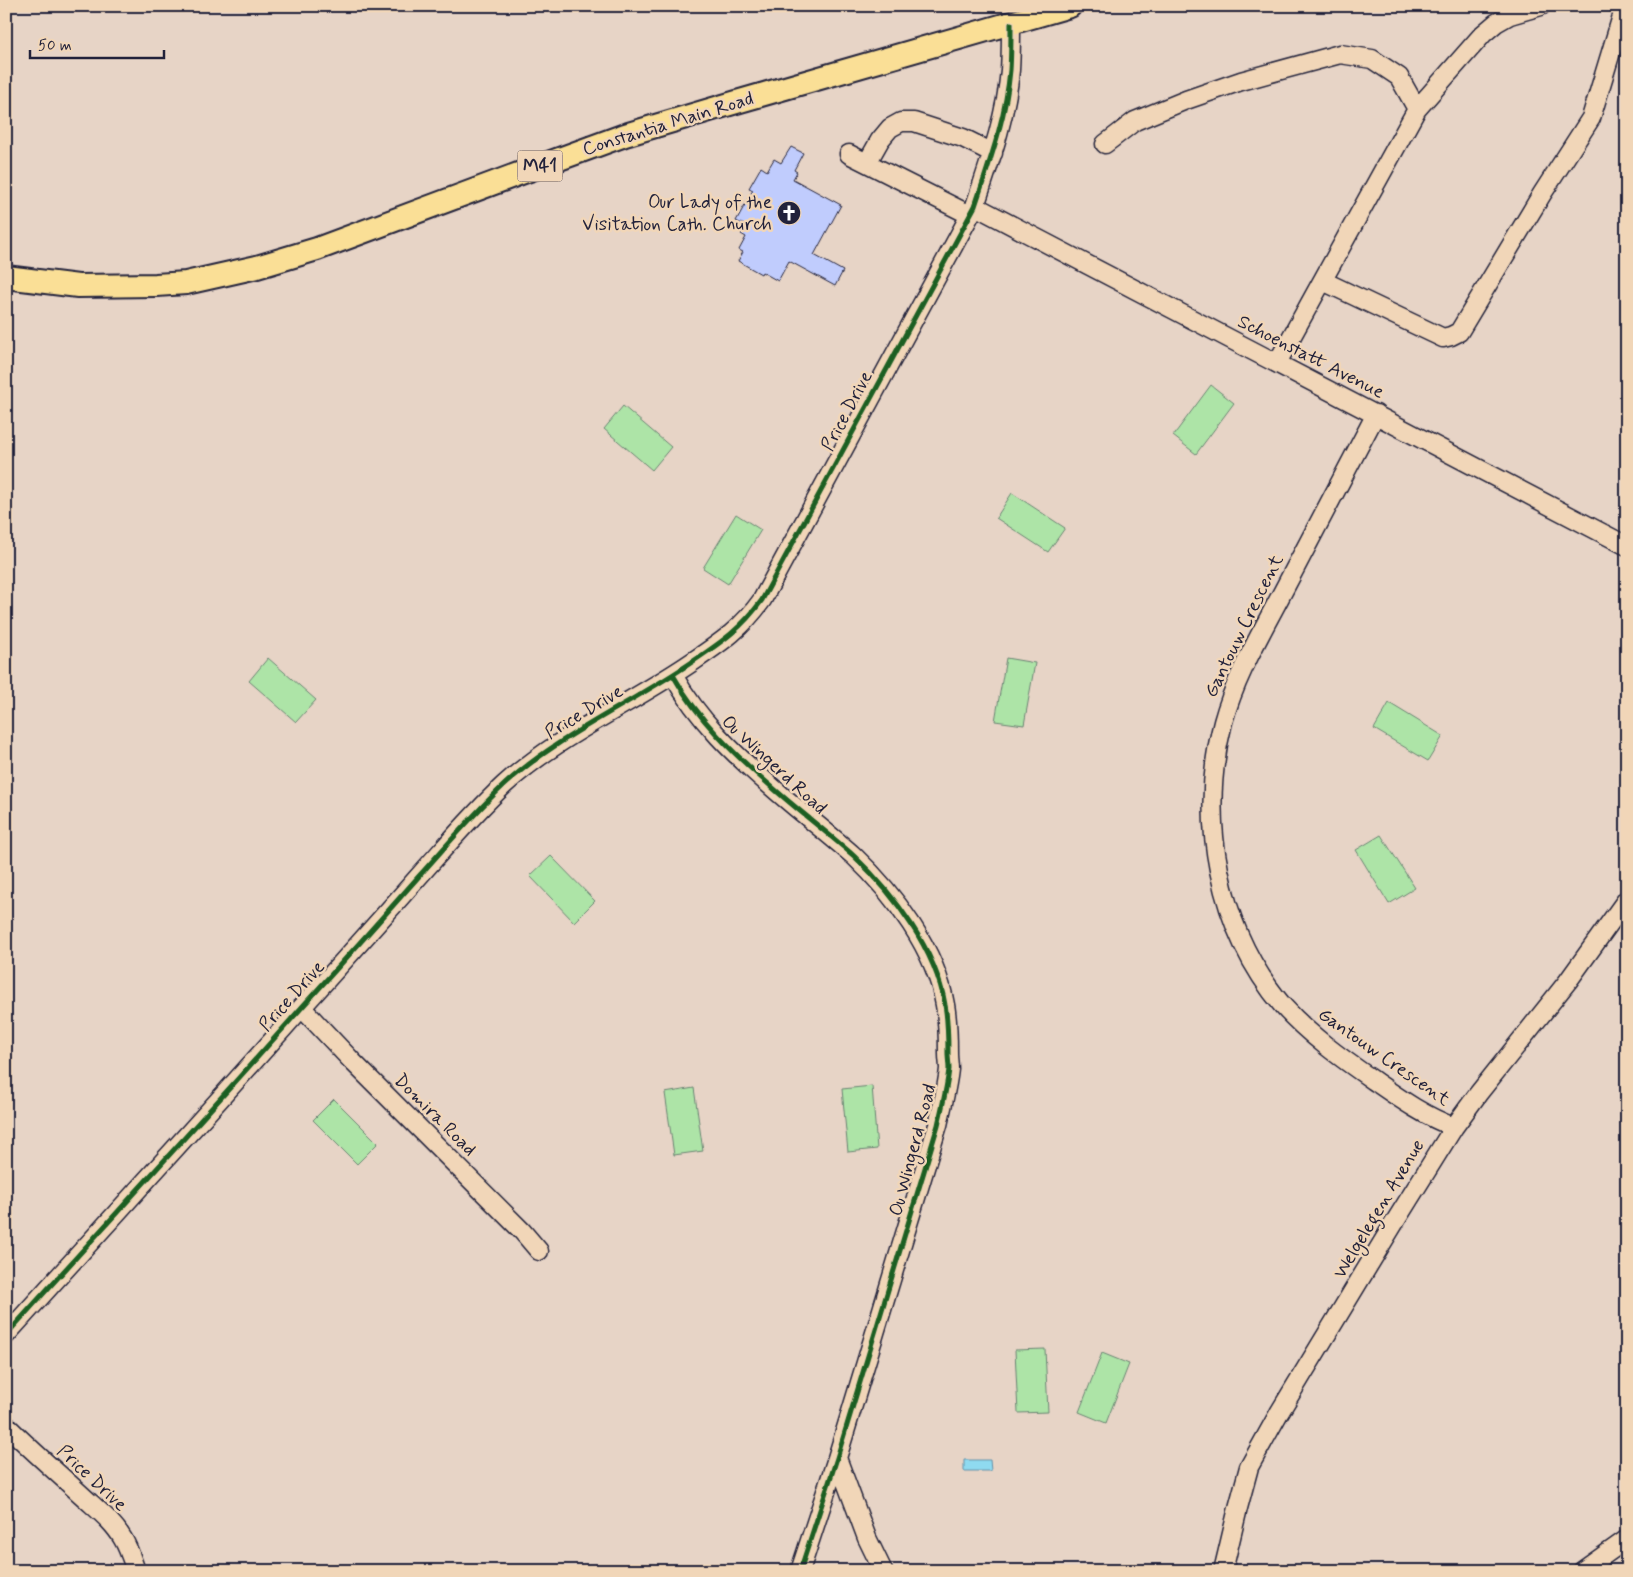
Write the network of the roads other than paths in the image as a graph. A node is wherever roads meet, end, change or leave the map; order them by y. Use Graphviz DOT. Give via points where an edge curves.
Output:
graph roads {
  1 [pos="1070,6"];
  2 [pos="1541,6"];
  3 [pos="1625,6"];
  4 [pos="1011,24"];
  5 [pos="1417,109"];
  6 [pos="1105,144"];
  7 [pos="993,153"];
  8 [pos="849,154"];
  9 [pos="867,163"];
  10 [pos="973,210"];
  11 [pos="6,277"];
  12 [pos="1323,281"];
  13 [pos="1277,363"];
  14 [pos="1376,414"];
  15 [pos="1627,546"];
  16 [pos="673,676"];
  17 [pos="1627,899"];
  18 [pos="302,1008"];
  19 [pos="1454,1127"];
  20 [pos="539,1251"];
  21 [pos="6,1335"];
  22 [pos="6,1425"];
  23 [pos="837,1458"];
  24 [pos="1627,1539"];
  25 [pos="136,1571"];
  26 [pos="800,1571"];
  27 [pos="883,1571"];
  28 [pos="1223,1571"];
  29 [pos="1582,1571"];
  1 -- 4 [label="main road, Constantia Main Road / M41"];
  2 -- 5 [label="street" via="1510,15 1496,23"];
  3 -- 12 [label="street" via="1591,118 1459,332 1443,338"];
  4 -- 7 [label="street, Price Drive" via="1010,70"];
  4 -- 11 [label="main road, Constantia Main Road / M41" via="625,135 317,249 257,267 186,283 156,285 78,286"];
  5 -- 6 [label="street" via="1399,77 1372,59 1340,54 1186,100 1135,121"];
  5 -- 12 [label="street"];
  7 -- 9 [label="street" via="963,138 914,122 901,122 890,128 880,140"];
  7 -- 10 [label="street, Price Drive"];
  8 -- 9 [label="street, Schoenstatt Avenue"];
  9 -- 10 [label="street, Schoenstatt Avenue"];
  10 -- 13 [label="street, Schoenstatt Avenue"];
  10 -- 16 [label="street, Price Drive" via="762,600 742,626"];
  12 -- 13 [label="street"];
  13 -- 14 [label="street, Schoenstatt Avenue"];
  14 -- 15 [label="street, Schoenstatt Avenue"];
  14 -- 19 [label="street, Gantouw Crescent" via="1235,688 1218,748 1214,780 1214,843 1219,875 1237,930 1254,965 1284,1007 1332,1051 1413,1107"];
  16 -- 18 [label="street, Price Drive" via="569,737 505,784 429,864"];
  16 -- 23 [label="street, Ou Wingerd Road" via="698,714 720,739 747,766 855,857 892,897 932,962 946,1006 949,1068 938,1125"];
  17 -- 19 [label="street, Welgelegen Avenue" via="1568,982"];
  18 -- 20 [label="street, Domira Road"];
  18 -- 21 [label="street, Price Drive"];
  19 -- 28 [label="street, Welgelegen Avenue" via="1258,1449 1249,1467"];
  22 -- 25 [label="street, Price Drive" via="112,1525 122,1537"];
  23 -- 26 [label="street, Ou Wingerd Road"];
  23 -- 27 [label="street"];
  24 -- 29 [label="street"];
}
